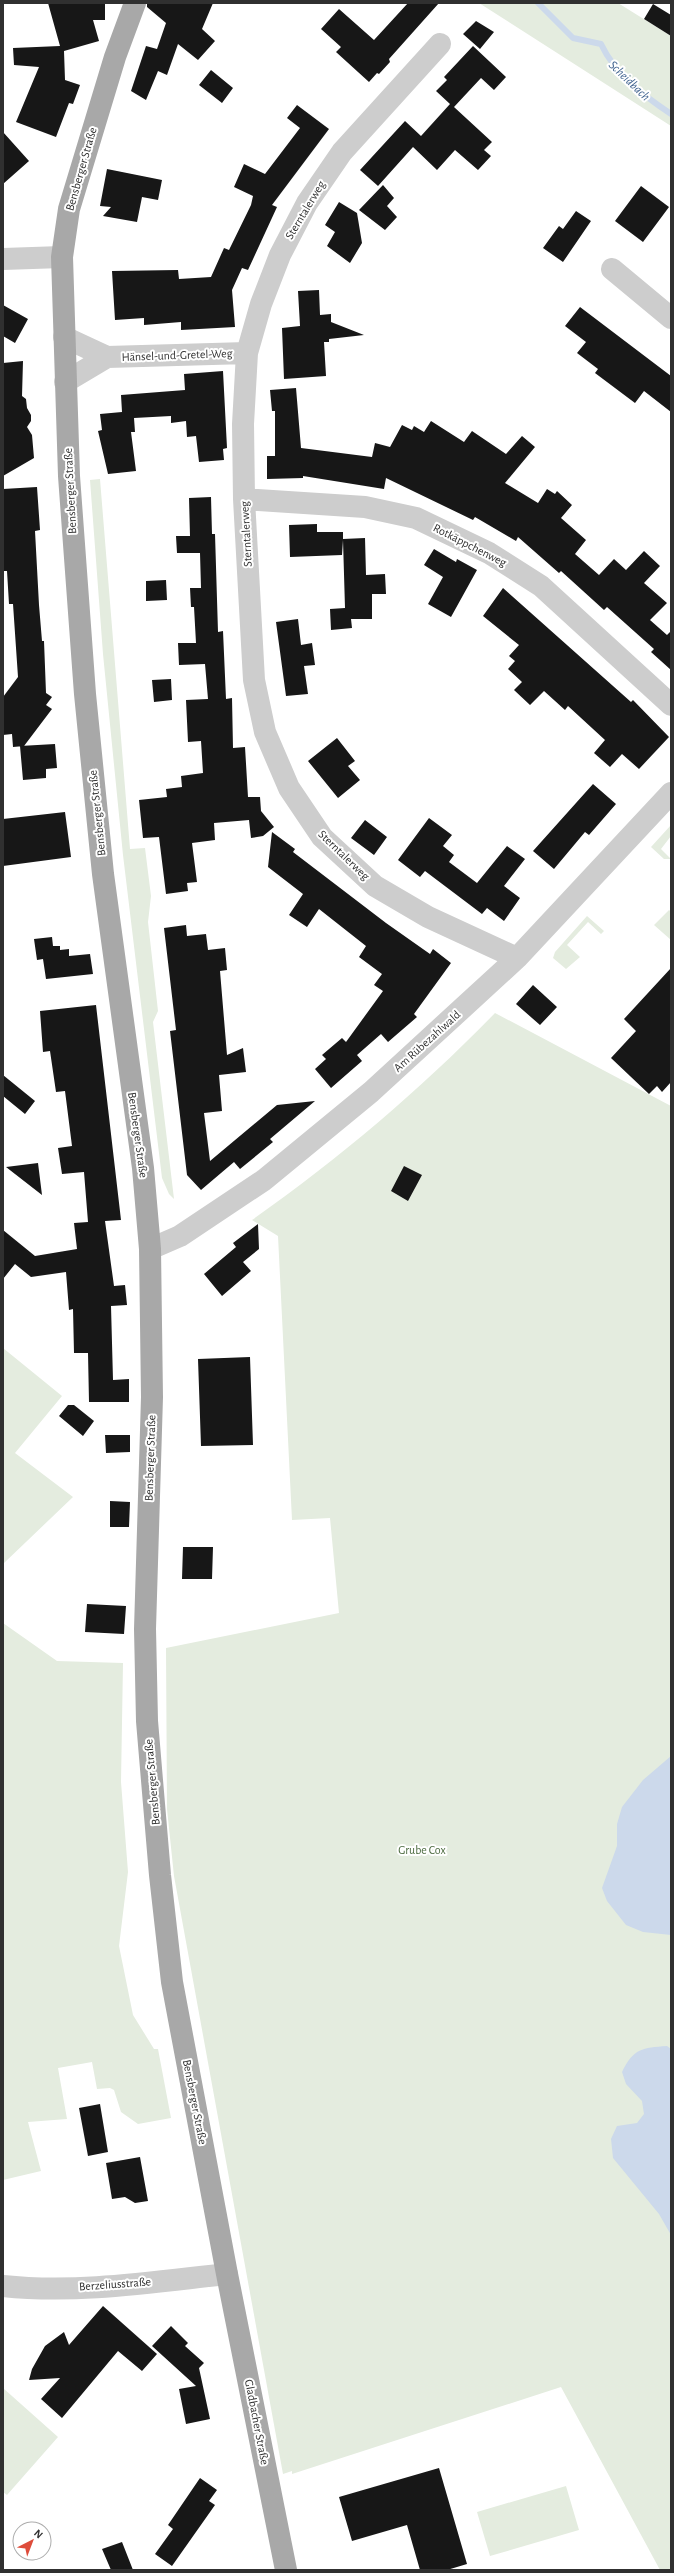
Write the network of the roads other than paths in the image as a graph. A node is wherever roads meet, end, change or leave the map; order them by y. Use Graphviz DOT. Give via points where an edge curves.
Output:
graph roads {
  1 [pos="135,3"];
  2 [pos="440,44"];
  3 [pos="62,257"];
  4 [pos="3,259"];
  5 [pos="612,269"];
  6 [pos="671,318"];
  7 [pos="64,337"];
  8 [pos="248,353"];
  9 [pos="107,357"];
  10 [pos="65,382"];
  11 [pos="244,499"];
  12 [pos="671,705"];
  13 [pos="671,793"];
  14 [pos="516,958"];
  15 [pos="150,1249"];
  16 [pos="227,2274"];
  17 [pos="3,2286"];
  18 [pos="286,2570"];
  1 -- 3 [label="main road, Bensberger Straße" via="115,57 69,209"];
  2 -- 8 [label="street, Sterntalerweg" via="342,152 307,204 280,255 261,304"];
  3 -- 4 [label="street"];
  3 -- 7 [label="main road, Bensberger Straße"];
  5 -- 6 [label="street"];
  7 -- 9 [label="street, Hänsel-und-Gretel-Weg"];
  7 -- 10 [label="main road, Bensberger Straße"];
  8 -- 9 [label="street, Hänsel-und-Gretel-Weg"];
  8 -- 11 [label="street, Sterntalerweg" via="242,424"];
  9 -- 10 [label="street, Hänsel-und-Gretel-Weg"];
  10 -- 15 [label="main road, Bensberger Straße" via="84,694 103,874 143,1168"];
  11 -- 12 [label="street, Rotkäppchenweg" via="365,507 416,518 489,553 541,586"];
  11 -- 14 [label="street, Sterntalerweg" via="254,680 265,732 289,788 322,837 375,886 428,917"];
  13 -- 14 [label="street, Am Rübezahlwald"];
  14 -- 15 [label="street, Am Rübezahlwald" via="371,1092 264,1180 180,1236"];
  15 -- 16 [label="main road, Bensberger Straße" via="152,1397 145,1629 147,1721 159,1868 172,1982"];
  16 -- 17 [label="street, Berzeliusstraße" via="93,2287 35,2290"];
  16 -- 18 [label="main road, Gladbacher Straße"];
}
